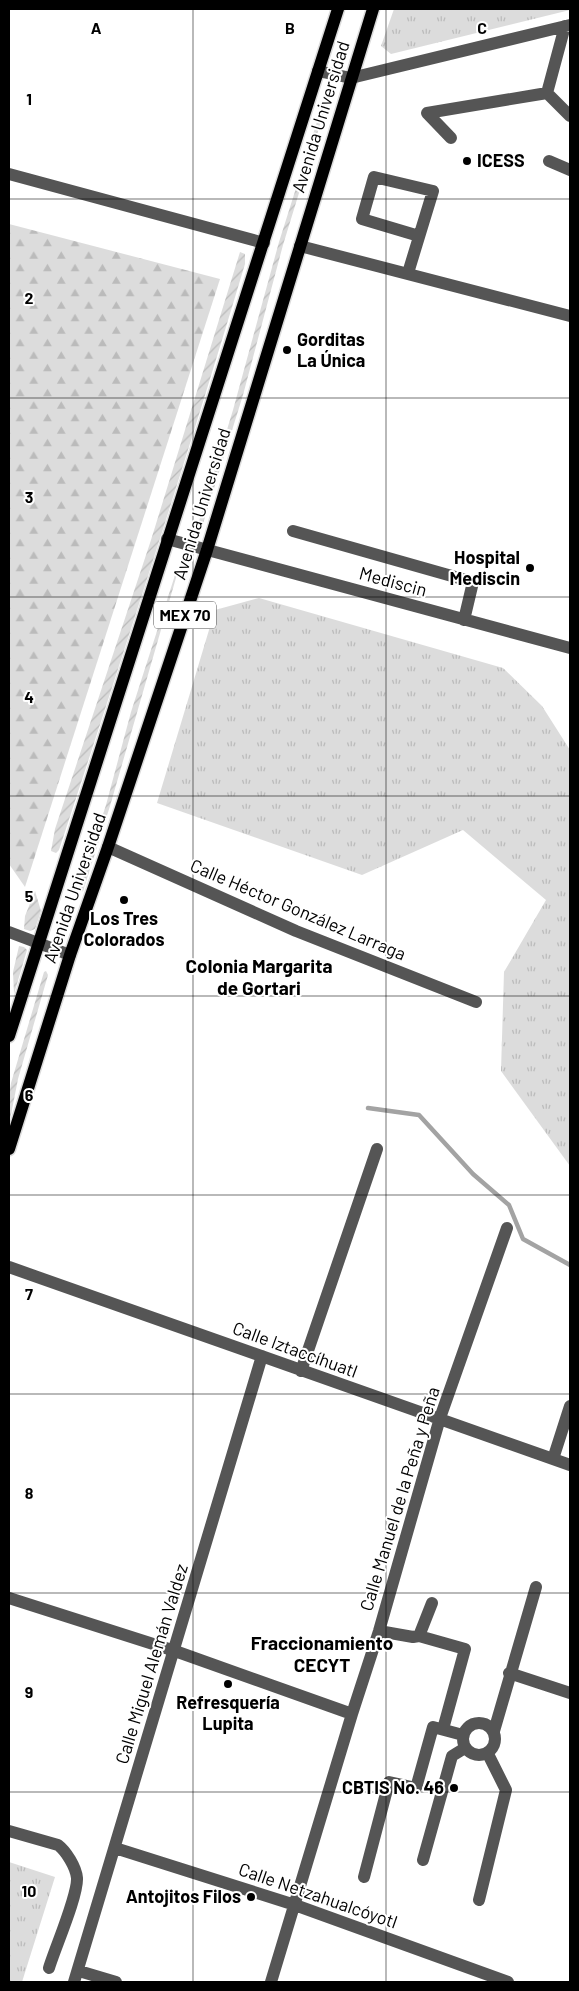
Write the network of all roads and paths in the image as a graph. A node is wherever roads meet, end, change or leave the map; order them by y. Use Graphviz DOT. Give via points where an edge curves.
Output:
graph roads {
  1 [pos="338,9"];
  2 [pos="373,9"];
  3 [pos="568,26"];
  4 [pos="318,71"];
  5 [pos="351,78"];
  6 [pos="547,93"];
  7 [pos="570,116"];
  8 [pos="451,138"];
  9 [pos="549,161"];
  10 [pos="570,170"];
  11 [pos="9,174"];
  12 [pos="419,236"];
  13 [pos="264,243"];
  14 [pos="300,246"];
  15 [pos="408,273"];
  16 [pos="570,316"];
  17 [pos="293,531"];
  18 [pos="167,539"];
  19 [pos="207,550"];
  20 [pos="464,620"];
  21 [pos="570,648"];
  22 [pos="108,847"];
  23 [pos="9,932"];
  24 [pos="37,944"];
  25 [pos="70,955"];
  26 [pos="476,1002"];
  27 [pos="9,1036"];
  28 [pos="9,1149"];
  29 [pos="377,1149"];
  30 [pos="507,1228"];
  31 [pos="9,1267"];
  32 [pos="262,1356"];
  33 [pos="301,1371"];
  34 [pos="570,1406"];
  35 [pos="440,1418"];
  36 [pos="553,1459"];
  37 [pos="570,1465"];
  38 [pos="536,1587"];
  39 [pos="9,1598"];
  40 [pos="432,1603"];
  41 [pos="379,1631"];
  42 [pos="419,1636"];
  43 [pos="175,1651"];
  44 [pos="510,1673"];
  45 [pos="570,1693"];
  46 [pos="352,1714"];
  47 [pos="442,1729"];
  48 [pos="494,1731"];
  49 [pos="464,1742"];
  50 [pos="488,1754"];
  51 [pos="9,1831"];
  52 [pos="115,1848"];
  53 [pos="423,1860"];
  54 [pos="364,1877"];
  55 [pos="479,1900"];
  56 [pos="295,1905"];
  57 [pos="49,1968"];
  58 [pos="77,1977"];
  59 [pos="116,1982"];
  60 [pos="271,1982"];
  61 [pos="508,1982"];
  1 -- 4 [label="main road, Avenida Universidad / MEX 70"];
  2 -- 5 [label="main road, Avenida Universidad / MEX 70"];
  3 -- 5 [label="street"];
  3 -- 6 [label="street"];
  4 -- 5 [label="street"];
  4 -- 13 [label="main road, Avenida Universidad / MEX 70"];
  5 -- 14 [label="main road, Avenida Universidad / MEX 70"];
  6 -- 7 [label="street"];
  6 -- 8 [label="street" via="427,113"];
  9 -- 10 [label="street"];
  11 -- 13 [label="street"];
  12 -- 12 [label="street" via="432,191 374,177 362,219"];
  12 -- 15 [label="street"];
  13 -- 18 [label="main road, Avenida Universidad / MEX 70"];
  14 -- 15 [label="street"];
  14 -- 19 [label="main road, Avenida Universidad / MEX 70"];
  15 -- 16 [label="street"];
  17 -- 20 [label="street" via="473,582"];
  18 -- 19 [label="street, Mediscin"];
  18 -- 24 [label="main road, Avenida Universidad / MEX 70"];
  19 -- 20 [label="street, Mediscin"];
  19 -- 22 [label="main road, Avenida Universidad / MEX 70"];
  20 -- 21 [label="street, Mediscin"];
  22 -- 25 [label="main road, Avenida Universidad / MEX 70"];
  22 -- 26 [label="street, Calle Héctor González Larraga" via="296,931"];
  23 -- 24 [label="street"];
  24 -- 25 [label="street"];
  24 -- 27 [label="main road, Avenida Universidad / MEX 70"];
  25 -- 28 [label="main road, Avenida Universidad / MEX 70"];
  29 -- 33 [label="street"];
  30 -- 35 [label="street, Calle Manuel de la Peña y Peña"];
  31 -- 32 [label="street, Calle Iztaccíhuatl"];
  32 -- 33 [label="street, Calle Iztaccíhuatl"];
  32 -- 43 [label="street, Calle Miguel Alemán Valdez"];
  33 -- 35 [label="street, Calle Iztaccíhuatl"];
  34 -- 36 [label="street"];
  35 -- 36 [label="street, Calle Iztaccíhuatl"];
  35 -- 41 [label="street, Calle Manuel de la Peña y Peña"];
  36 -- 37 [label="street, Calle Iztaccíhuatl"];
  38 -- 44 [label="street"];
  39 -- 43 [label="street"];
  40 -- 42 [label="street"];
  41 -- 42 [label="street"];
  41 -- 46 [label="street, Calle Manuel de la Peña y Peña"];
  42 -- 47 [label="street" via="465,1649"];
  43 -- 46 [label="street"];
  43 -- 52 [label="street, Calle Miguel Alemán Valdez"];
  44 -- 45 [label="street"];
  44 -- 48 [label="street"];
  46 -- 56 [label="street, Calle Manuel de la Peña y Peña"];
  47 -- 49 [label="street"];
  47 -- 54 [label="street" via="433,1727 416,1788 389,1782"];
  48 -- 49 [label="street" via="483,1723 471,1725"];
  48 -- 50 [label="street" via="495,1744"];
  49 -- 50 [label="street" via="475,1756"];
  49 -- 53 [label="street" via="452,1756"];
  50 -- 55 [label="street" via="506,1790"];
  51 -- 57 [label="street" via="58,1845 76,1873 75,1890"];
  52 -- 56 [label="street, Calle Netzahualcóyotl"];
  52 -- 58 [label="street, Calle Miguel Alemán Valdez"];
  56 -- 60 [label="street, Calle Manuel de la Peña y Peña"];
  56 -- 61 [label="street, Calle Netzahualcóyotl"];
  58 -- 59 [label="street"];
}
